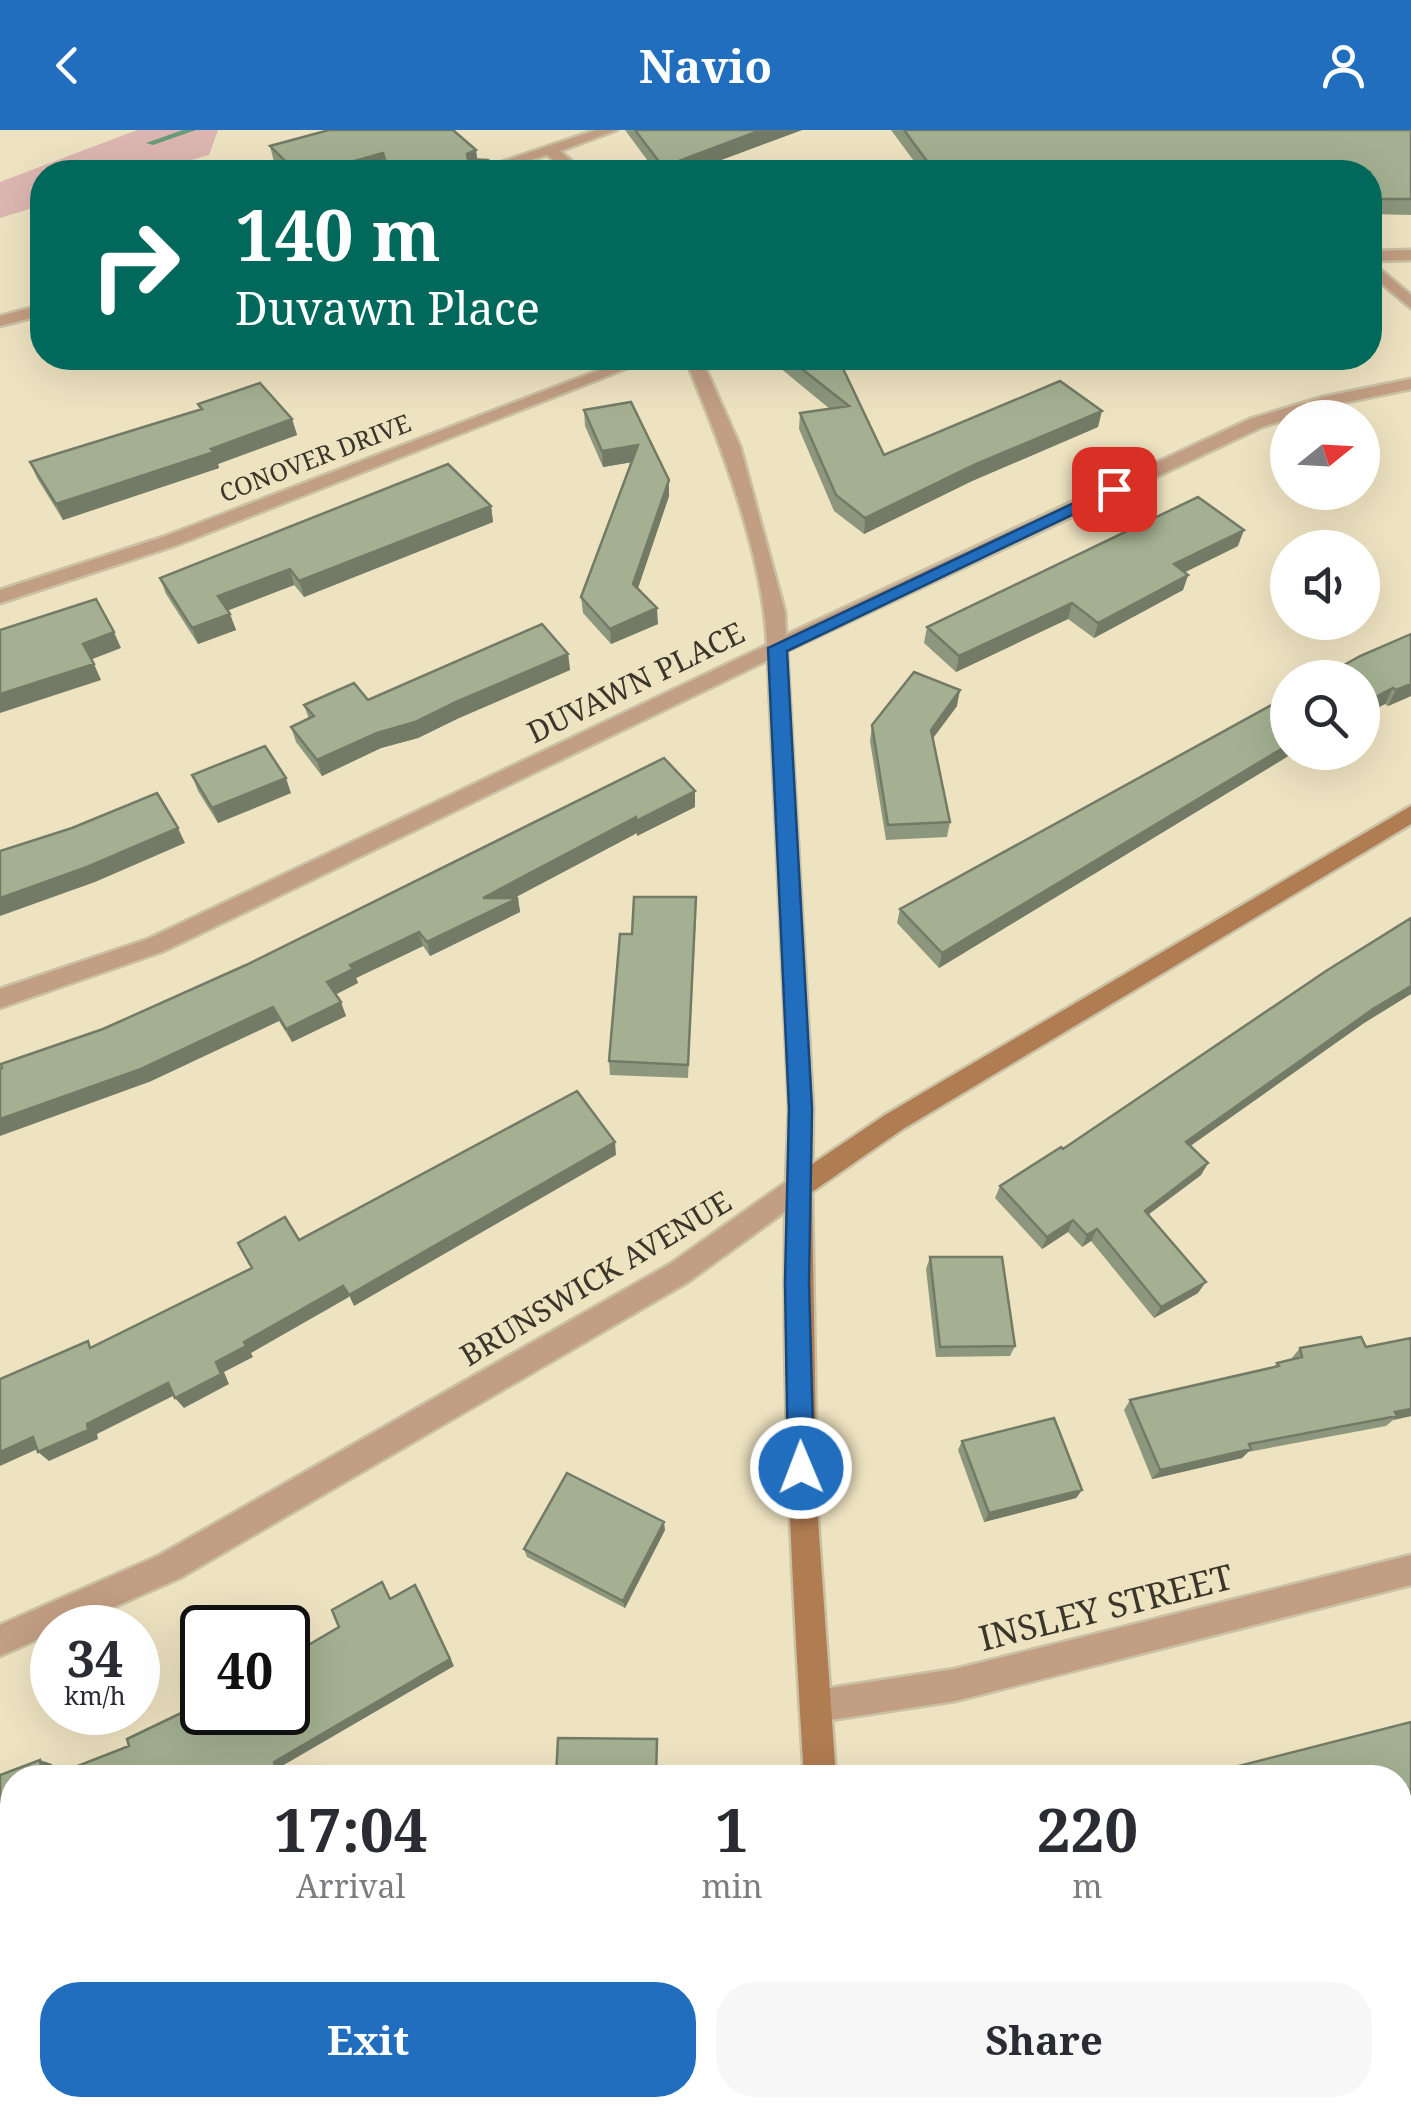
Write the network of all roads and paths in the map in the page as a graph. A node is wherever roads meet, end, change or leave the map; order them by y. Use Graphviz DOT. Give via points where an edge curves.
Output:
graph roads {
  1 [pos="610,130"];
  2 [pos="550,150"];
  3 [pos="518,160"];
  4 [pos="562,160"];
  5 [pos="1411,255"];
  6 [pos="1382,256"];
  7 [pos="1382,277"];
  8 [pos="1411,303"];
  9 [pos="30,313"];
  10 [pos="0,321"];
  11 [pos="614,370"];
  12 [pos="698,370"];
  13 [pos="1411,384"];
  14 [pos="0,596"];
  15 [pos="778,648"];
  16 [pos="1411,814"];
  17 [pos="0,999"];
  18 [pos="799,1187"];
  19 [pos="1411,1570"];
  20 [pos="0,1641"];
  21 [pos="817,1706"];
  22 [pos="819,1765"];
  1 -- 2 [label="street"];
  2 -- 3 [label="street"];
  2 -- 4 [label="street"];
  5 -- 6 [label="street"];
  7 -- 8 [label="street"];
  9 -- 10 [label="street"];
  11 -- 14 [label="street, CONOVER DRIVE" via="170,541"];
  12 -- 15 [label="street" via="731,446 776,612"];
  13 -- 15 [label="street, DUVAWN PLACE" via="1256,423"];
  15 -- 17 [label="street, DUVAWN PLACE" via="156,946"];
  15 -- 18 [label="street"];
  16 -- 18 [label="street, BRUNSWICK AVENUE" via="894,1122"];
  18 -- 20 [label="street, BRUNSWICK AVENUE" via="679,1273 169,1566"];
  18 -- 21 [label="street" via="802,1505"];
  19 -- 21 [label="street, INSLEY STREET" via="955,1685"];
  21 -- 22 [label="street"];
}
